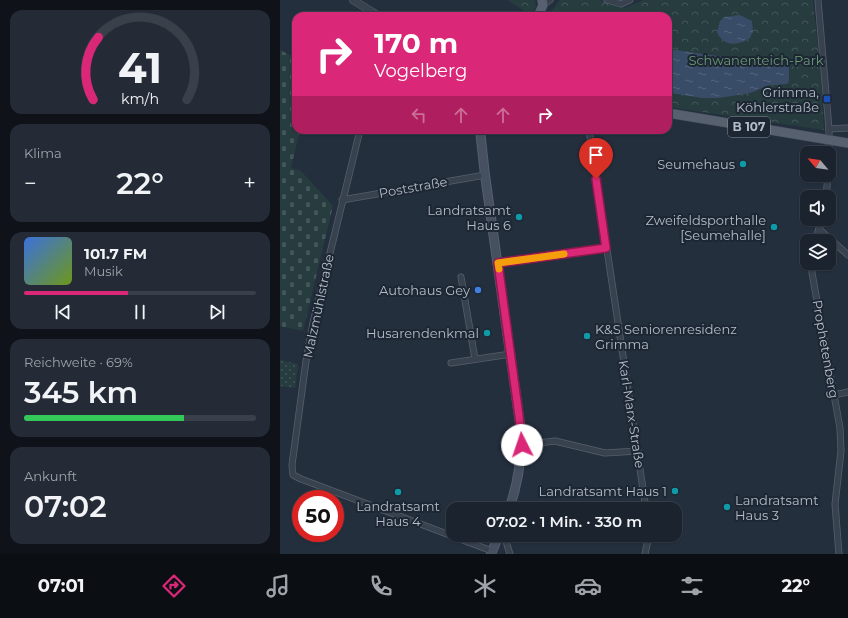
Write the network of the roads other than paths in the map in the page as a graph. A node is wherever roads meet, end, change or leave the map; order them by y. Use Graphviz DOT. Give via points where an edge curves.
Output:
graph roads {
  1 [pos="353,0"];
  2 [pos="607,0"];
  3 [pos="630,0"];
  4 [pos="818,0"];
  5 [pos="545,2"];
  6 [pos="372,12"];
  7 [pos="540,12"];
  8 [pos="672,114"];
  9 [pos="848,128"];
  10 [pos="829,129"];
  11 [pos="359,134"];
  12 [pos="480,134"];
  13 [pos="590,134"];
  14 [pos="830,140"];
  15 [pos="848,143"];
  16 [pos="830,146"];
  17 [pos="485,175"];
  18 [pos="342,200"];
  19 [pos="819,228"];
  20 [pos="817,234"];
  21 [pos="606,248"];
  22 [pos="848,255"];
  23 [pos="498,263"];
  24 [pos="812,270"];
  25 [pos="461,277"];
  26 [pos="511,354"];
  27 [pos="475,360"];
  28 [pos="451,363"];
  29 [pos="848,392"];
  30 [pos="834,395"];
  31 [pos="522,445"];
  32 [pos="638,451"];
  33 [pos="511,502"];
  34 [pos="645,502"];
  35 [pos="496,542"];
  36 [pos="506,542"];
  37 [pos="648,542"];
  38 [pos="492,552"];
  39 [pos="510,554"];
  40 [pos="645,554"];
  41 [pos="839,554"];
  1 -- 6 [label="street"];
  2 -- 3 [label="street" via="621,4"];
  4 -- 10 [label="street"];
  5 -- 7 [label="main road"];
  8 -- 14 [label="main road, B 107"];
  9 -- 10 [label="street"];
  10 -- 14 [label="street"];
  11 -- 18 [label="street, Malzmühlstraße"];
  12 -- 17 [label="main road"];
  13 -- 21 [label="street, Karl-Marx-Straße"];
  14 -- 15 [label="main road, B 107"];
  14 -- 16 [label="street"];
  17 -- 18 [label="street, Poststraße"];
  17 -- 23 [label="main road"];
  18 -- 38 [label="street, Malzmühlstraße" via="306,361 293,475"];
  19 -- 20 [label="street"];
  19 -- 22 [label="street"];
  21 -- 23 [label="street"];
  21 -- 32 [label="street, Karl-Marx-Straße"];
  23 -- 26 [label="main road"];
  24 -- 30 [label="street, Prophetenberg"];
  25 -- 27 [label="street"];
  26 -- 27 [label="street"];
  26 -- 31 [label="main road"];
  27 -- 28 [label="street"];
  29 -- 30 [label="street"];
  30 -- 41 [label="street, Prophetenberg" via="841,451 835,504"];
  31 -- 32 [label="street" via="555,441 605,453"];
  31 -- 33 [label="main road"];
  32 -- 34 [label="street, Karl-Marx-Straße"];
  35 -- 38 [label="main road"];
  36 -- 39 [label="street"];
  37 -- 40 [label="street"];
}
